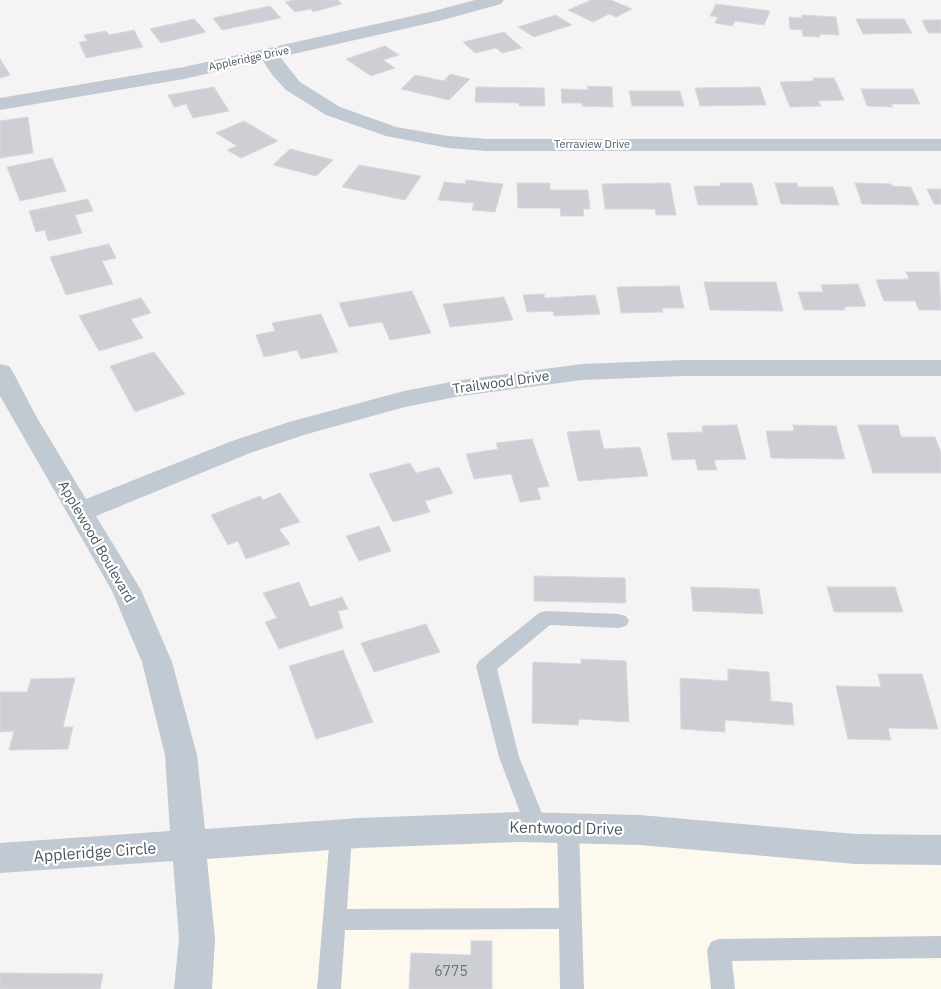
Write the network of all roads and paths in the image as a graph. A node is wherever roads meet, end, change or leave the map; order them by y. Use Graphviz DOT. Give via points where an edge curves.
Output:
graph roads {
  1 [pos="495,0"];
  2 [pos="269,55"];
  3 [pos="0,104"];
  4 [pos="941,145"];
  5 [pos="941,368"];
  6 [pos="0,372"];
  7 [pos="80,512"];
  8 [pos="619,621"];
  9 [pos="553,828"];
  10 [pos="341,835"];
  11 [pos="190,846"];
  12 [pos="941,850"];
  13 [pos="0,858"];
  14 [pos="570,918"];
  15 [pos="335,920"];
  16 [pos="941,947"];
  17 [pos="193,989"];
  18 [pos="329,989"];
  19 [pos="572,989"];
  20 [pos="723,989"];
  1 -- 2 [label="street, Appleridge Drive"];
  2 -- 3 [label="street, Appleridge Drive" via="131,83"];
  2 -- 4 [label="street, Terraview Drive" via="293,86 333,111 393,132 440,141 487,145"];
  5 -- 7 [label="street, Trailwood Drive" via="675,368 582,372 461,388 298,428 241,447"];
  6 -- 7 [label="street, Applewood Boulevard"];
  7 -- 11 [label="street, Applewood Boulevard" via="126,590 157,662 181,755"];
  8 -- 9 [label="lane" via="546,618 486,666 509,757"];
  9 -- 10 [label="street, Kentwood Drive"];
  9 -- 12 [label="street, Kentwood Drive" via="640,830 855,849"];
  9 -- 14 [label="lane"];
  10 -- 11 [label="street, Kentwood Drive"];
  10 -- 15 [label="lane"];
  11 -- 13 [label="street, Appleridge Circle"];
  11 -- 17 [label="street, Applewood Boulevard" via="197,939"];
  14 -- 15 [label="lane"];
  14 -- 19 [label="lane"];
  15 -- 18 [label="lane"];
  16 -- 20 [label="lane" via="719,950"];
}
